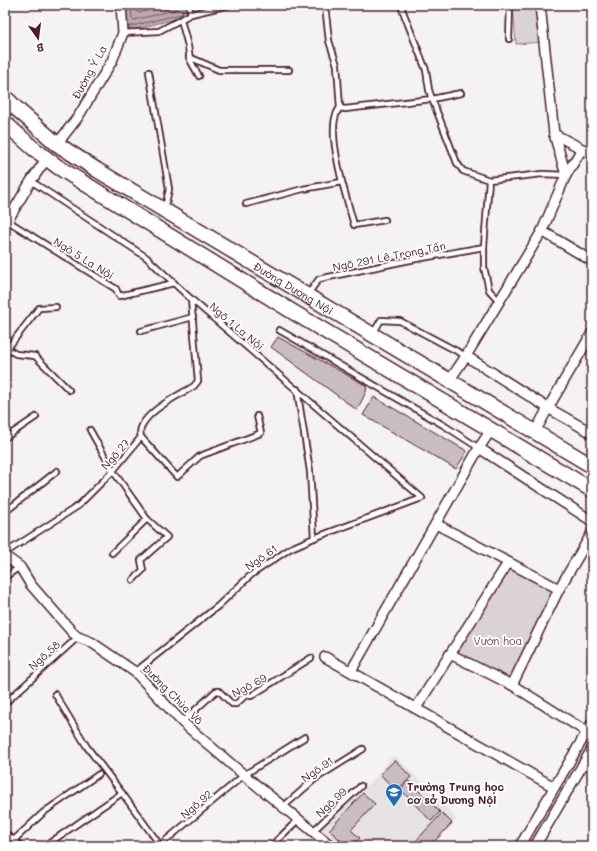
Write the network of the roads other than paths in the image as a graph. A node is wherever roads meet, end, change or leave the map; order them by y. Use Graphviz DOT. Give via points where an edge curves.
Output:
graph roads {
  1 [pos="120,5"];
  2 [pos="189,5"];
  3 [pos="229,5"];
  4 [pos="325,5"];
  5 [pos="402,5"];
  6 [pos="510,5"];
  7 [pos="540,5"];
  8 [pos="191,14"];
  9 [pos="181,20"];
  10 [pos="123,33"];
  11 [pos="509,39"];
  12 [pos="189,57"];
  13 [pos="289,70"];
  14 [pos="149,72"];
  15 [pos="199,76"];
  16 [pos="461,93"];
  17 [pos="5,97"];
  18 [pos="432,99"];
  19 [pos="340,108"];
  20 [pos="5,123"];
  21 [pos="554,134"];
  22 [pos="57,144"];
  23 [pos="582,149"];
  24 [pos="592,154"];
  25 [pos="47,158"];
  26 [pos="566,175"];
  27 [pos="489,180"];
  28 [pos="31,181"];
  29 [pos="342,182"];
  30 [pos="246,204"];
  31 [pos="165,211"];
  32 [pos="385,220"];
  33 [pos="6,223"];
  34 [pos="542,231"];
  35 [pos="484,246"];
  36 [pos="592,261"];
  37 [pos="174,283"];
  38 [pos="306,296"];
  39 [pos="191,299"];
  40 [pos="499,301"];
  41 [pos="56,307"];
  42 [pos="193,317"];
  43 [pos="279,330"];
  44 [pos="141,331"];
  45 [pos="592,333"];
  46 [pos="372,335"];
  47 [pos="6,348"];
  48 [pos="466,356"];
  49 [pos="449,381"];
  50 [pos="297,389"];
  51 [pos="70,390"];
  52 [pos="548,408"];
  53 [pos="257,416"];
  54 [pos="36,417"];
  55 [pos="90,430"];
  56 [pos="491,430"];
  57 [pos="535,432"];
  58 [pos="592,433"];
  59 [pos="142,437"];
  60 [pos="5,438"];
  61 [pos="479,448"];
  62 [pos="592,466"];
  63 [pos="57,471"];
  64 [pos="113,471"];
  65 [pos="592,490"];
  66 [pos="422,498"];
  67 [pos="5,512"];
  68 [pos="147,518"];
  69 [pos="592,521"];
  70 [pos="436,524"];
  71 [pos="592,533"];
  72 [pos="314,538"];
  73 [pos="112,553"];
  74 [pos="5,554"];
  75 [pos="508,563"];
  76 [pos="20,567"];
  77 [pos="5,577"];
  78 [pos="133,580"];
  79 [pos="560,589"];
  80 [pos="78,637"];
  81 [pos="450,654"];
  82 [pos="325,656"];
  83 [pos="310,658"];
  84 [pos="351,671"];
  85 [pos="135,672"];
  86 [pos="512,685"];
  87 [pos="55,694"];
  88 [pos="5,703"];
  89 [pos="416,708"];
  90 [pos="182,722"];
  91 [pos="592,723"];
  92 [pos="590,732"];
  93 [pos="305,737"];
  94 [pos="363,749"];
  95 [pos="592,749"];
  96 [pos="99,774"];
  97 [pos="244,775"];
  98 [pos="361,786"];
  99 [pos="554,788"];
  100 [pos="122,793"];
  101 [pos="283,807"];
  102 [pos="298,819"];
  103 [pos="313,831"];
  104 [pos="5,833"];
  105 [pos="14,840"];
  106 [pos="21,846"];
  107 [pos="45,846"];
  108 [pos="160,846"];
  109 [pos="271,846"];
  110 [pos="331,846"];
  111 [pos="520,846"];
  112 [pos="535,846"];
  1 -- 10 [label="street, Đường Ỷ La"];
  2 -- 8 [label="lane"];
  3 -- 8 [label="lane"];
  4 -- 19 [label="lane" via="329,41 337,65"];
  5 -- 18 [label="lane" via="426,70"];
  6 -- 11 [label="lane"];
  7 -- 21 [label="street"];
  8 -- 9 [label="lane"];
  9 -- 10 [label="lane" via="159,31"];
  9 -- 12 [label="lane"];
  10 -- 22 [label="street, Đường Ỷ La" via="112,61 78,117"];
  12 -- 13 [label="lane" via="219,70"];
  12 -- 15 [label="lane"];
  14 -- 31 [label="lane" via="169,190"];
  16 -- 18 [label="lane"];
  17 -- 22 [label="main road, Đường Dương Nội"];
  18 -- 19 [label="lane"];
  18 -- 27 [label="lane" via="457,164 463,172"];
  19 -- 29 [label="lane" via="336,112 334,126"];
  20 -- 25 [label="main road, Đường Dương Nội"];
  21 -- 23 [label="street"];
  21 -- 26 [label="street"];
  22 -- 25 [label="main road"];
  22 -- 31 [label="main road, Đường Dương Nội"];
  23 -- 24 [label="street"];
  23 -- 26 [label="street"];
  25 -- 28 [label="street"];
  25 -- 56 [label="main road, Đường Dương Nội" via="294,312"];
  26 -- 27 [label="lane" via="542,174"];
  26 -- 34 [label="street"];
  27 -- 35 [label="lane"];
  28 -- 33 [label="street"];
  28 -- 37 [label="lane, Ngõ 1 La Nội" via="146,257"];
  29 -- 30 [label="lane"];
  29 -- 32 [label="lane" via="354,225"];
  31 -- 38 [label="main road, Đường Dương Nội"];
  33 -- 37 [label="lane, Ngõ 5 La Nội" via="116,289 119,296"];
  34 -- 36 [label="street"];
  34 -- 40 [label="street"];
  35 -- 38 [label="lane, Ngõ 291 Lê Trọng Tấn" via="319,279"];
  35 -- 40 [label="lane" via="484,268 489,290"];
  37 -- 39 [label="lane, Ngõ 1 La Nội"];
  38 -- 46 [label="main road, Đường Dương Nội"];
  39 -- 42 [label="lane"];
  39 -- 50 [label="lane, Ngõ 1 La Nội"];
  40 -- 48 [label="street"];
  41 -- 47 [label="lane" via="39,308"];
  42 -- 44 [label="lane"];
  42 -- 59 [label="lane" via="198,381 148,417 141,426"];
  43 -- 61 [label="lane"];
  45 -- 52 [label="street"];
  46 -- 48 [label="lane" via="381,320 400,321"];
  46 -- 49 [label="main road, Đường Dương Nội"];
  47 -- 51 [label="lane" via="16,354 35,356"];
  48 -- 49 [label="street"];
  48 -- 52 [label="street"];
  49 -- 57 [label="main road, Đường Dương Nội"];
  50 -- 66 [label="lane, Ngõ 1 La Nội"];
  50 -- 72 [label="lane" via="310,471"];
  52 -- 57 [label="street"];
  52 -- 58 [label="street"];
  53 -- 59 [label="lane, Ngõ 27" via="261,433 200,456 176,477"];
  54 -- 60 [label="lane"];
  55 -- 64 [label="lane"];
  56 -- 61 [label="street"];
  56 -- 65 [label="main road, Đường Dương Nội"];
  57 -- 62 [label="main road, Đường Dương Nội"];
  59 -- 64 [label="lane, Ngõ 27"];
  61 -- 69 [label="street"];
  61 -- 70 [label="street"];
  63 -- 67 [label="lane"];
  64 -- 68 [label="lane"];
  64 -- 74 [label="lane, Ngõ 27" via="78,506"];
  66 -- 72 [label="lane, Ngõ 61"];
  68 -- 73 [label="lane"];
  68 -- 78 [label="lane" via="167,537 141,560 143,570"];
  70 -- 75 [label="street"];
  70 -- 84 [label="street"];
  71 -- 79 [label="street"];
  72 -- 85 [label="lane, Ngõ 61" via="291,548 251,575 218,606"];
  74 -- 76 [label="street, Đường Chùa Võ"];
  75 -- 79 [label="street"];
  75 -- 81 [label="street"];
  76 -- 77 [label="lane"];
  76 -- 80 [label="street, Đường Chùa Võ" via="32,585"];
  79 -- 86 [label="street"];
  80 -- 85 [label="street, Đường Chùa Võ" via="91,642"];
  80 -- 88 [label="lane, Ngõ 58"];
  81 -- 86 [label="street"];
  81 -- 89 [label="street"];
  82 -- 84 [label="street"];
  83 -- 90 [label="lane, Ngõ 69" via="251,696 246,695 236,704 232,704 216,691"];
  84 -- 89 [label="street"];
  85 -- 90 [label="street, Đường Chùa Võ"];
  86 -- 92 [label="street"];
  87 -- 100 [label="lane" via="87,747"];
  89 -- 99 [label="street"];
  90 -- 97 [label="street, Đường Chùa Võ"];
  91 -- 92 [label="street"];
  92 -- 99 [label="street"];
  93 -- 97 [label="lane, Ngõ 92"];
  94 -- 101 [label="lane, Ngõ 91" via="316,780"];
  95 -- 112 [label="street"];
  96 -- 105 [label="lane" via="44,812"];
  97 -- 101 [label="street, Đường Chùa Võ"];
  97 -- 108 [label="lane, Ngõ 92"];
  98 -- 103 [label="lane, Ngõ 99"];
  99 -- 111 [label="street"];
  100 -- 107 [label="lane"];
  100 -- 108 [label="lane"];
  101 -- 102 [label="street, Đường Chùa Võ"];
  102 -- 103 [label="street, Đường Chùa Võ"];
  102 -- 109 [label="lane"];
  103 -- 110 [label="street, Đường Chùa Võ"];
  104 -- 105 [label="lane"];
  105 -- 106 [label="lane"];
}
